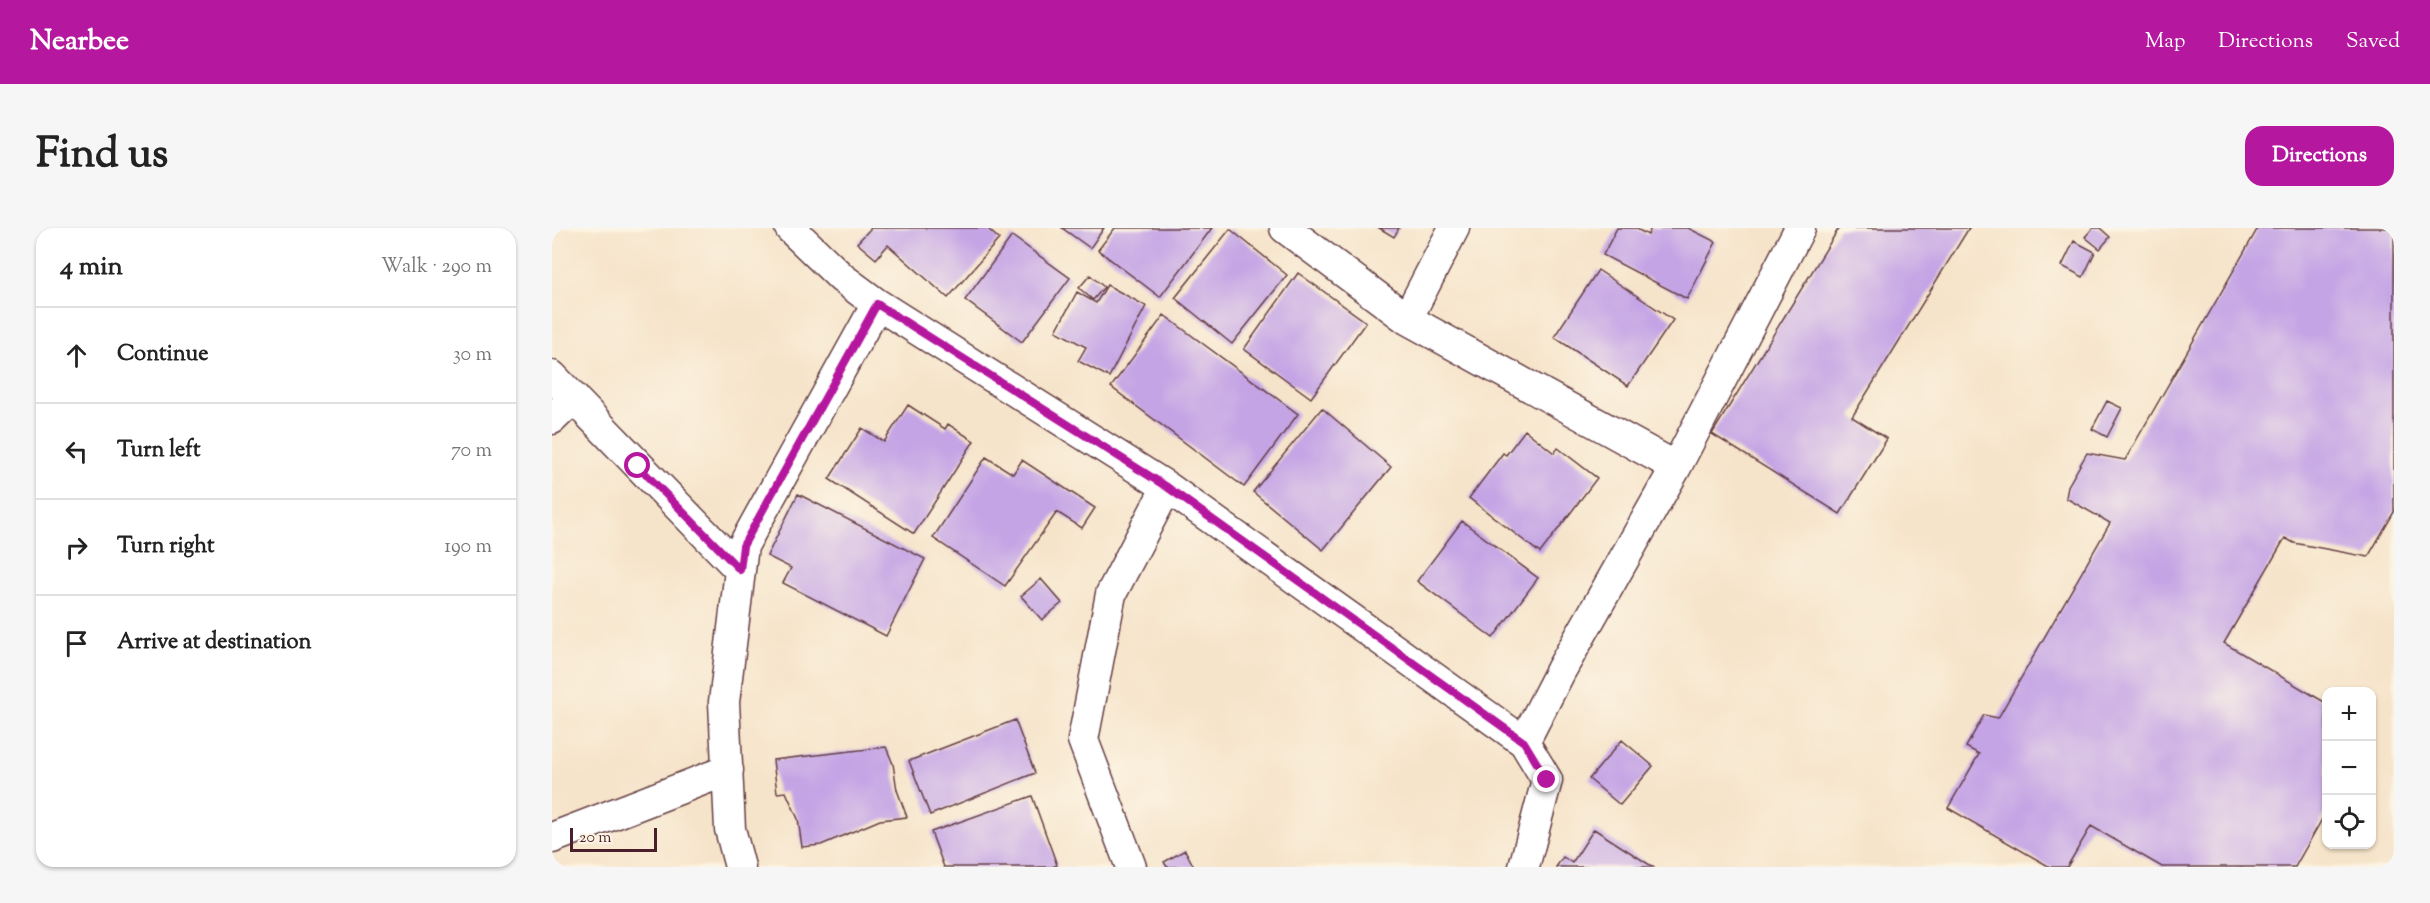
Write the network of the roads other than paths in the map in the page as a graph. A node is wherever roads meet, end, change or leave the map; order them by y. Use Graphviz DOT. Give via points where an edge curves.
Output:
graph roads {
  1 [pos="789,228"];
  2 [pos="1285,228"];
  3 [pos="1454,228"];
  4 [pos="1800,228"];
  5 [pos="877,304"];
  6 [pos="1407,319"];
  7 [pos="552,376"];
  8 [pos="574,398"];
  9 [pos="552,418"];
  10 [pos="1676,466"];
  11 [pos="1167,487"];
  12 [pos="740,570"];
  13 [pos="1524,742"];
  14 [pos="728,770"];
  15 [pos="552,838"];
  16 [pos="740,867"];
  17 [pos="1131,867"];
  18 [pos="1524,867"];
  1 -- 5 [label="street" via="842,279"];
  2 -- 6 [label="street"];
  3 -- 6 [label="street"];
  4 -- 10 [label="street"];
  5 -- 11 [label="street"];
  5 -- 12 [label="street" via="743,546"];
  6 -- 10 [label="street"];
  7 -- 8 [label="street"];
  8 -- 9 [label="street"];
  8 -- 12 [label="street"];
  10 -- 13 [label="street"];
  11 -- 13 [label="street"];
  11 -- 17 [label="street" via="1111,594 1083,740"];
  12 -- 14 [label="street" via="724,702"];
  13 -- 18 [label="street" via="1547,780"];
  14 -- 15 [label="street"];
  14 -- 16 [label="street" via="730,829"];
}
